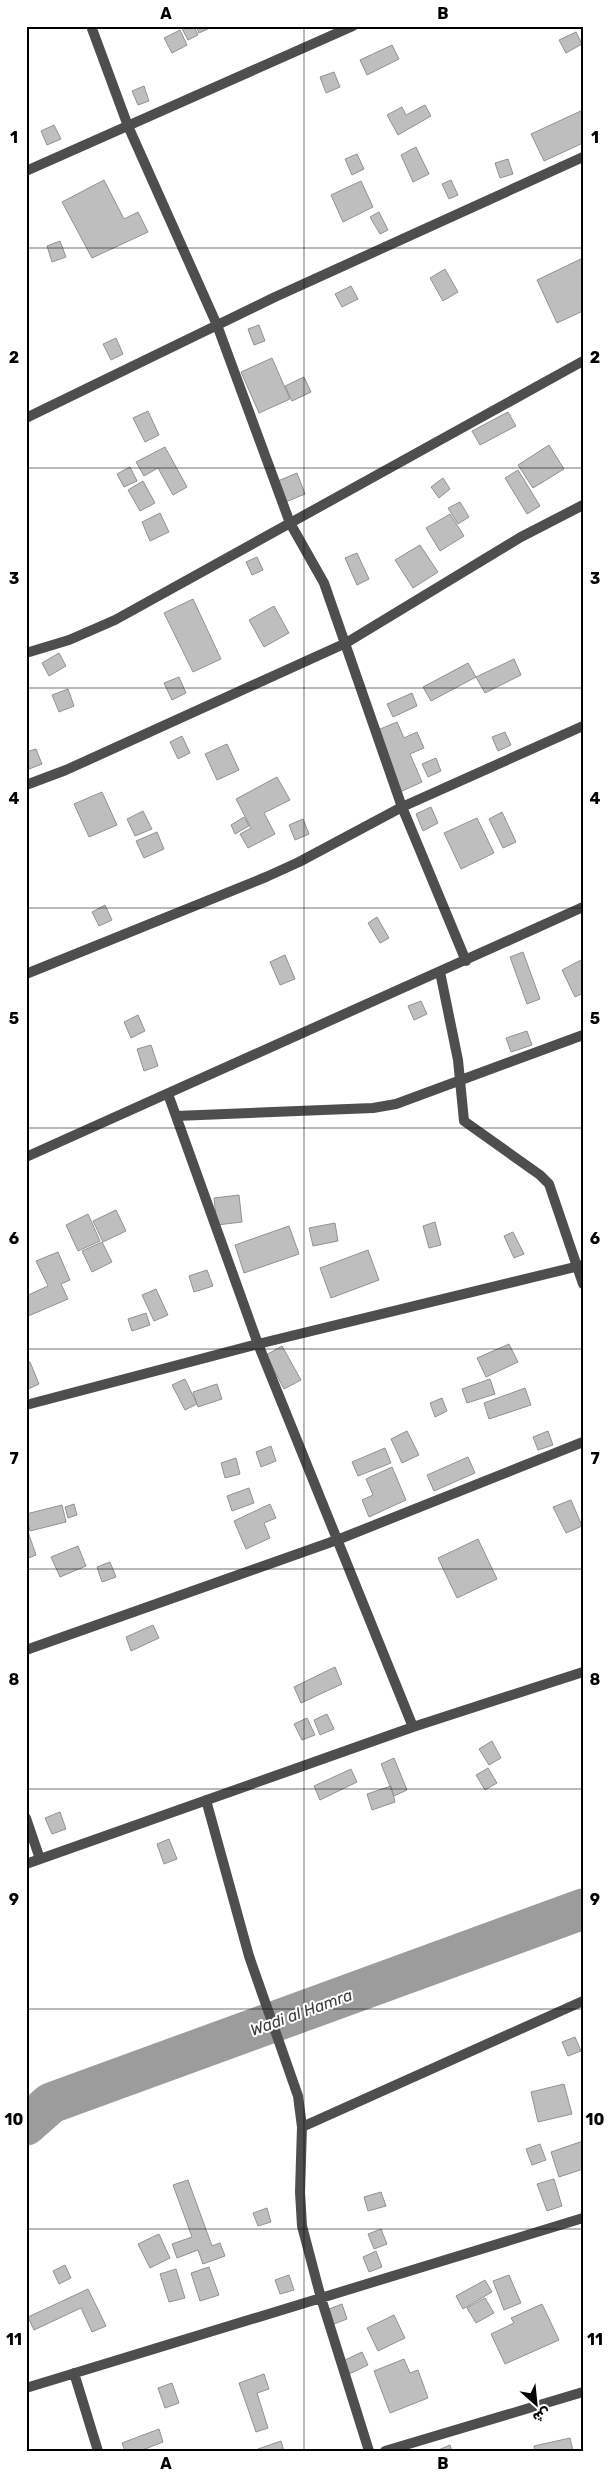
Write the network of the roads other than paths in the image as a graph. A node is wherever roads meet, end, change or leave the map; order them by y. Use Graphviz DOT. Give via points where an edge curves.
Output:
graph roads {
  1 [pos="91,26"];
  2 [pos="353,26"];
  3 [pos="128,126"];
  4 [pos="583,158"];
  5 [pos="26,170"];
  6 [pos="218,324"];
  7 [pos="583,361"];
  8 [pos="26,418"];
  9 [pos="583,505"];
  10 [pos="290,523"];
  11 [pos="346,643"];
  12 [pos="26,653"];
  13 [pos="583,726"];
  14 [pos="26,785"];
  15 [pos="402,807"];
  16 [pos="583,907"];
  17 [pos="466,961"];
  18 [pos="440,972"];
  19 [pos="26,974"];
  20 [pos="583,1034"];
  21 [pos="460,1079"];
  22 [pos="168,1094"];
  23 [pos="176,1116"];
  24 [pos="26,1157"];
  25 [pos="580,1266"];
  26 [pos="583,1284"];
  27 [pos="258,1344"];
  28 [pos="26,1405"];
  29 [pos="583,1442"];
  30 [pos="337,1540"];
  31 [pos="26,1650"];
  32 [pos="583,1672"];
  33 [pos="414,1727"];
  34 [pos="206,1800"];
  35 [pos="26,1818"];
  36 [pos="40,1859"];
  37 [pos="26,1864"];
  38 [pos="583,2001"];
  39 [pos="302,2127"];
  40 [pos="583,2218"];
  41 [pos="320,2298"];
  42 [pos="74,2373"];
  43 [pos="26,2388"];
  44 [pos="583,2392"];
  45 [pos="98,2451"];
  46 [pos="369,2451"];
  47 [pos="384,2451"];
  1 -- 3 [label="street"];
  2 -- 3 [label="street"];
  3 -- 5 [label="street"];
  3 -- 6 [label="street"];
  4 -- 6 [label="street"];
  6 -- 8 [label="street"];
  6 -- 10 [label="street"];
  7 -- 10 [label="street"];
  9 -- 11 [label="street" via="520,537"];
  10 -- 11 [label="street" via="324,583"];
  10 -- 12 [label="street" via="115,620 69,640"];
  11 -- 14 [label="street" via="66,770"];
  11 -- 15 [label="street"];
  13 -- 15 [label="street"];
  15 -- 17 [label="street"];
  15 -- 19 [label="street" via="266,878"];
  16 -- 17 [label="street"];
  17 -- 18 [label="street"];
  18 -- 21 [label="street"];
  18 -- 22 [label="street"];
  20 -- 21 [label="street"];
  21 -- 23 [label="street" via="409,1100 373,1108"];
  21 -- 25 [label="street" via="462,1116 467,1125 549,1184"];
  22 -- 23 [label="street"];
  22 -- 24 [label="street"];
  23 -- 27 [label="street"];
  25 -- 26 [label="street"];
  25 -- 27 [label="street"];
  27 -- 28 [label="street"];
  27 -- 30 [label="street"];
  29 -- 30 [label="street"];
  30 -- 31 [label="street"];
  30 -- 33 [label="street"];
  32 -- 33 [label="street"];
  33 -- 34 [label="street"];
  34 -- 36 [label="street"];
  34 -- 39 [label="street" via="249,1956 298,2096"];
  35 -- 36 [label="street"];
  36 -- 37 [label="street"];
  38 -- 39 [label="street"];
  39 -- 41 [label="street" via="300,2209"];
  40 -- 41 [label="street"];
  41 -- 42 [label="street"];
  41 -- 46 [label="street"];
  42 -- 43 [label="street"];
  42 -- 45 [label="street"];
  44 -- 47 [label="street"];
}
